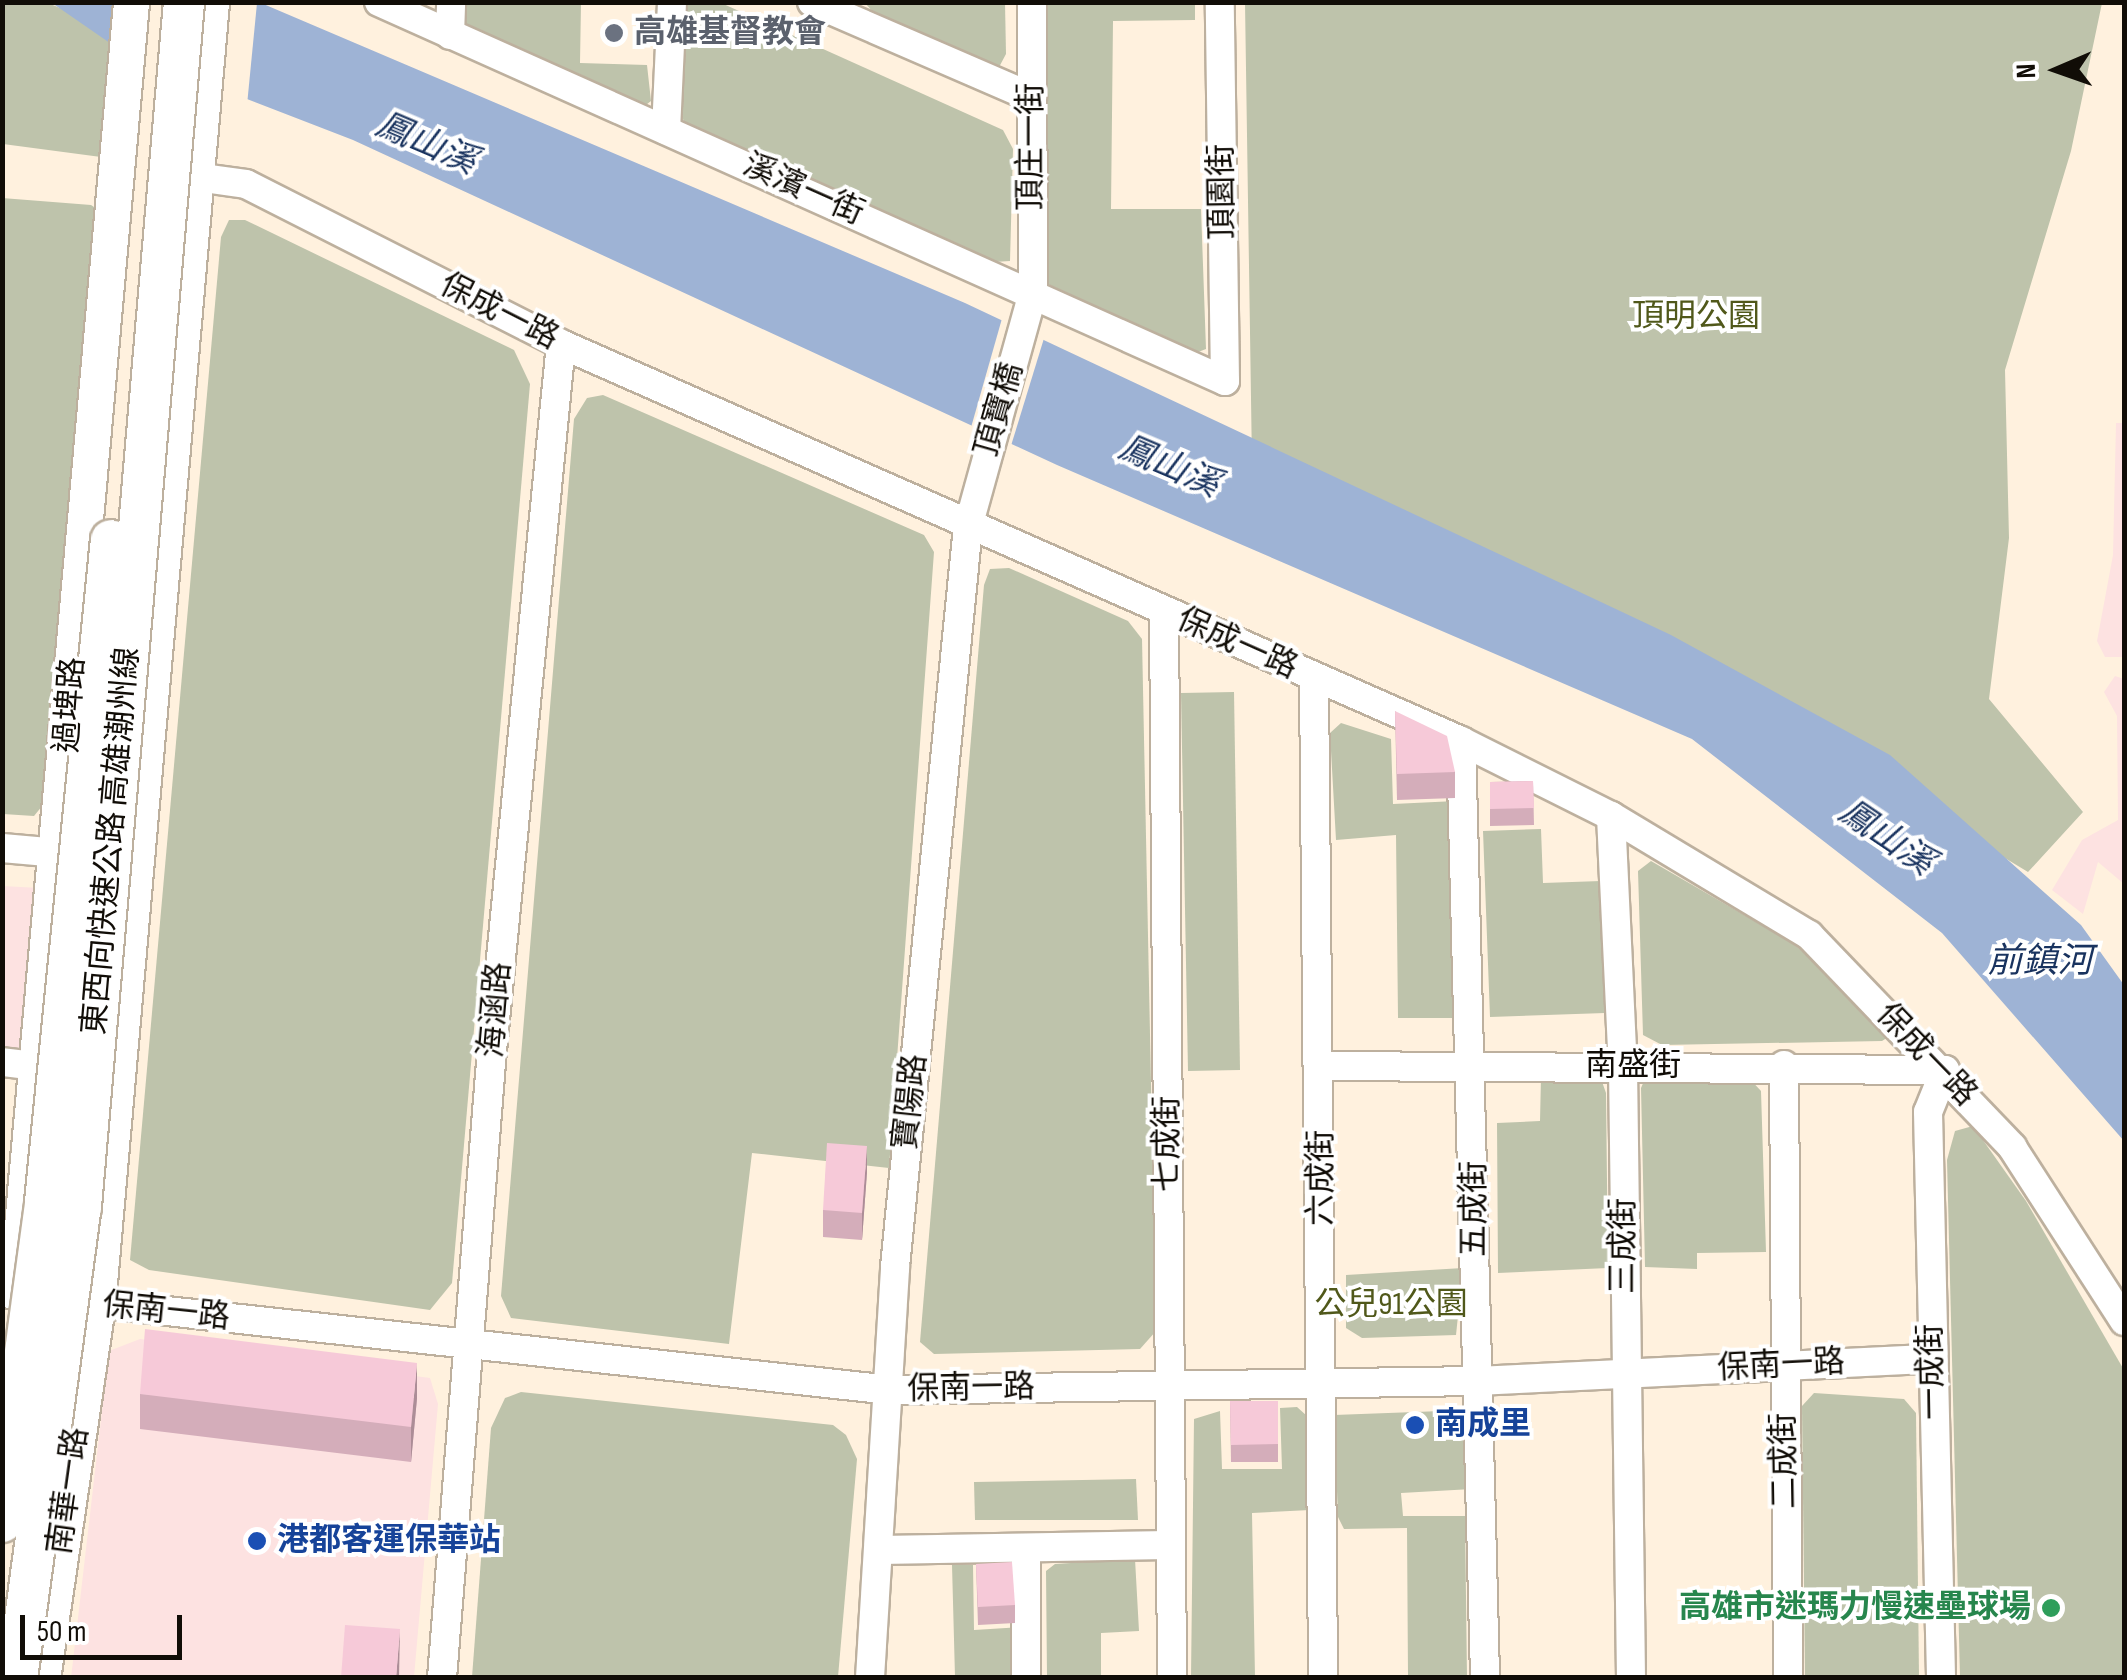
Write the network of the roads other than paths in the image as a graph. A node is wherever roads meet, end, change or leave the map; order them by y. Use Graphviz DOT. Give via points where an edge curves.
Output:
graph roads {
  1 [pos="131,2"];
  2 [pos="156,2"];
  3 [pos="184,2"];
  4 [pos="211,2"];
  5 [pos="380,2"];
  6 [pos="451,2"];
  7 [pos="672,2"];
  8 [pos="812,2"];
  9 [pos="1032,2"];
  10 [pos="1220,2"];
  11 [pos="854,12"];
  12 [pos="450,35"];
  13 [pos="1032,97"];
  14 [pos="666,130"];
  15 [pos="196,177"];
  16 [pos="1033,292"];
  17 [pos="561,344"];
  18 [pos="1225,381"];
  19 [pos="968,528"];
  20 [pos="1164,611"];
  21 [pos="1314,678"];
  22 [pos="1461,741"];
  23 [pos="1611,816"];
  24 [pos="2,848"];
  25 [pos="59,853"];
  26 [pos="20,1064"];
  27 [pos="1784,1065"];
  28 [pos="1322,1066"];
  29 [pos="1474,1067"];
  30 [pos="1623,1067"];
  31 [pos="1944,1070"];
  32 [pos="9,1294"];
  33 [pos="97,1305"];
  34 [pos="2124,1321"];
  35 [pos="468,1342"];
  36 [pos="1932,1360"];
  37 [pos="1784,1365"];
  38 [pos="1625,1373"];
  39 [pos="1476,1381"];
  40 [pos="1321,1384"];
  41 [pos="1169,1385"];
  42 [pos="892,1390"];
  43 [pos="2,1394"];
  44 [pos="2,1522"];
  45 [pos="1168,1545"];
  46 [pos="880,1550"];
  47 [pos="1026,1552"];
  48 [pos="17,1678"];
  49 [pos="42,1678"];
  50 [pos="442,1678"];
  51 [pos="870,1678"];
  52 [pos="1026,1678"];
  53 [pos="1172,1678"];
  54 [pos="1323,1678"];
  55 [pos="1485,1678"];
  56 [pos="1631,1678"];
  57 [pos="1788,1678"];
  58 [pos="1941,1678"];
  1 -- 25 [label="main road, 過埤路"];
  2 -- 44 [label="highway, 東西向快速公路 高雄潮州線, bridge" via="49,1163"];
  3 -- 48 [label="highway, 東西向快速公路 高雄潮州線, bridge" via="80,1206"];
  4 -- 15 [label="main road"];
  5 -- 12 [label="street, 溪濱一街"];
  6 -- 12 [label="street"];
  7 -- 14 [label="street"];
  8 -- 11 [label="street"];
  9 -- 13 [label="street, 頂庄一街"];
  10 -- 18 [label="street, 頂園街"];
  11 -- 13 [label="street"];
  12 -- 14 [label="street, 溪濱一街"];
  13 -- 16 [label="street, 頂庄一街"];
  14 -- 16 [label="street, 溪濱一街"];
  15 -- 17 [label="street, 保成一路" via="246,184"];
  15 -- 33 [label="main road" via="166,458"];
  16 -- 18 [label="street, 溪濱一街"];
  16 -- 19 [label="street, 頂寶橋"];
  17 -- 19 [label="street, 保成一路"];
  17 -- 35 [label="street, 海涵路"];
  19 -- 20 [label="street, 保成一路"];
  19 -- 42 [label="street, 寶陽路" via="895,1267"];
  20 -- 21 [label="street, 保成一路"];
  20 -- 41 [label="street, 七成街"];
  21 -- 22 [label="street, 保成一路"];
  21 -- 28 [label="street, 六成街"];
  22 -- 23 [label="street, 保成一路"];
  22 -- 29 [label="street, 五成街"];
  23 -- 30 [label="street, 三成街"];
  23 -- 31 [label="street, 保成一路" via="1808,935"];
  24 -- 25 [label="street"];
  25 -- 26 [label="main road, 過埤路"];
  26 -- 32 [label="main road, 過埤路"];
  27 -- 30 [label="street, 南盛街"];
  27 -- 31 [label="street, 南盛街"];
  27 -- 37 [label="street, 二成街"];
  28 -- 29 [label="street, 南盛街"];
  28 -- 40 [label="street, 六成街"];
  29 -- 30 [label="street, 南盛街"];
  29 -- 39 [label="street, 五成街"];
  30 -- 38 [label="street, 三成街"];
  31 -- 34 [label="street, 保成一路" via="2012,1147"];
  31 -- 36 [label="street, 一成街" via="1928,1112"];
  32 -- 33 [label="street, 保南一路"];
  32 -- 43 [label="main road"];
  33 -- 35 [label="street, 保南一路"];
  33 -- 49 [label="main road, 南華一路"];
  35 -- 42 [label="street, 保南一路"];
  35 -- 50 [label="street, 海涵路"];
  36 -- 37 [label="street, 保南一路"];
  36 -- 58 [label="street, 一成街"];
  37 -- 38 [label="street, 保南一路"];
  37 -- 57 [label="street, 二成街"];
  38 -- 39 [label="street, 保南一路"];
  38 -- 56 [label="street, 三成街"];
  39 -- 40 [label="street, 保南一路"];
  39 -- 55 [label="street, 五成街"];
  40 -- 41 [label="street, 保南一路"];
  40 -- 54 [label="street, 六成街"];
  41 -- 42 [label="street, 保南一路"];
  41 -- 45 [label="street, 七成街"];
  42 -- 46 [label="street, 寶陽路"];
  45 -- 47 [label="street"];
  45 -- 53 [label="street, 七成街"];
  46 -- 47 [label="street"];
  46 -- 51 [label="street, 寶陽路"];
  47 -- 52 [label="street"];
}
